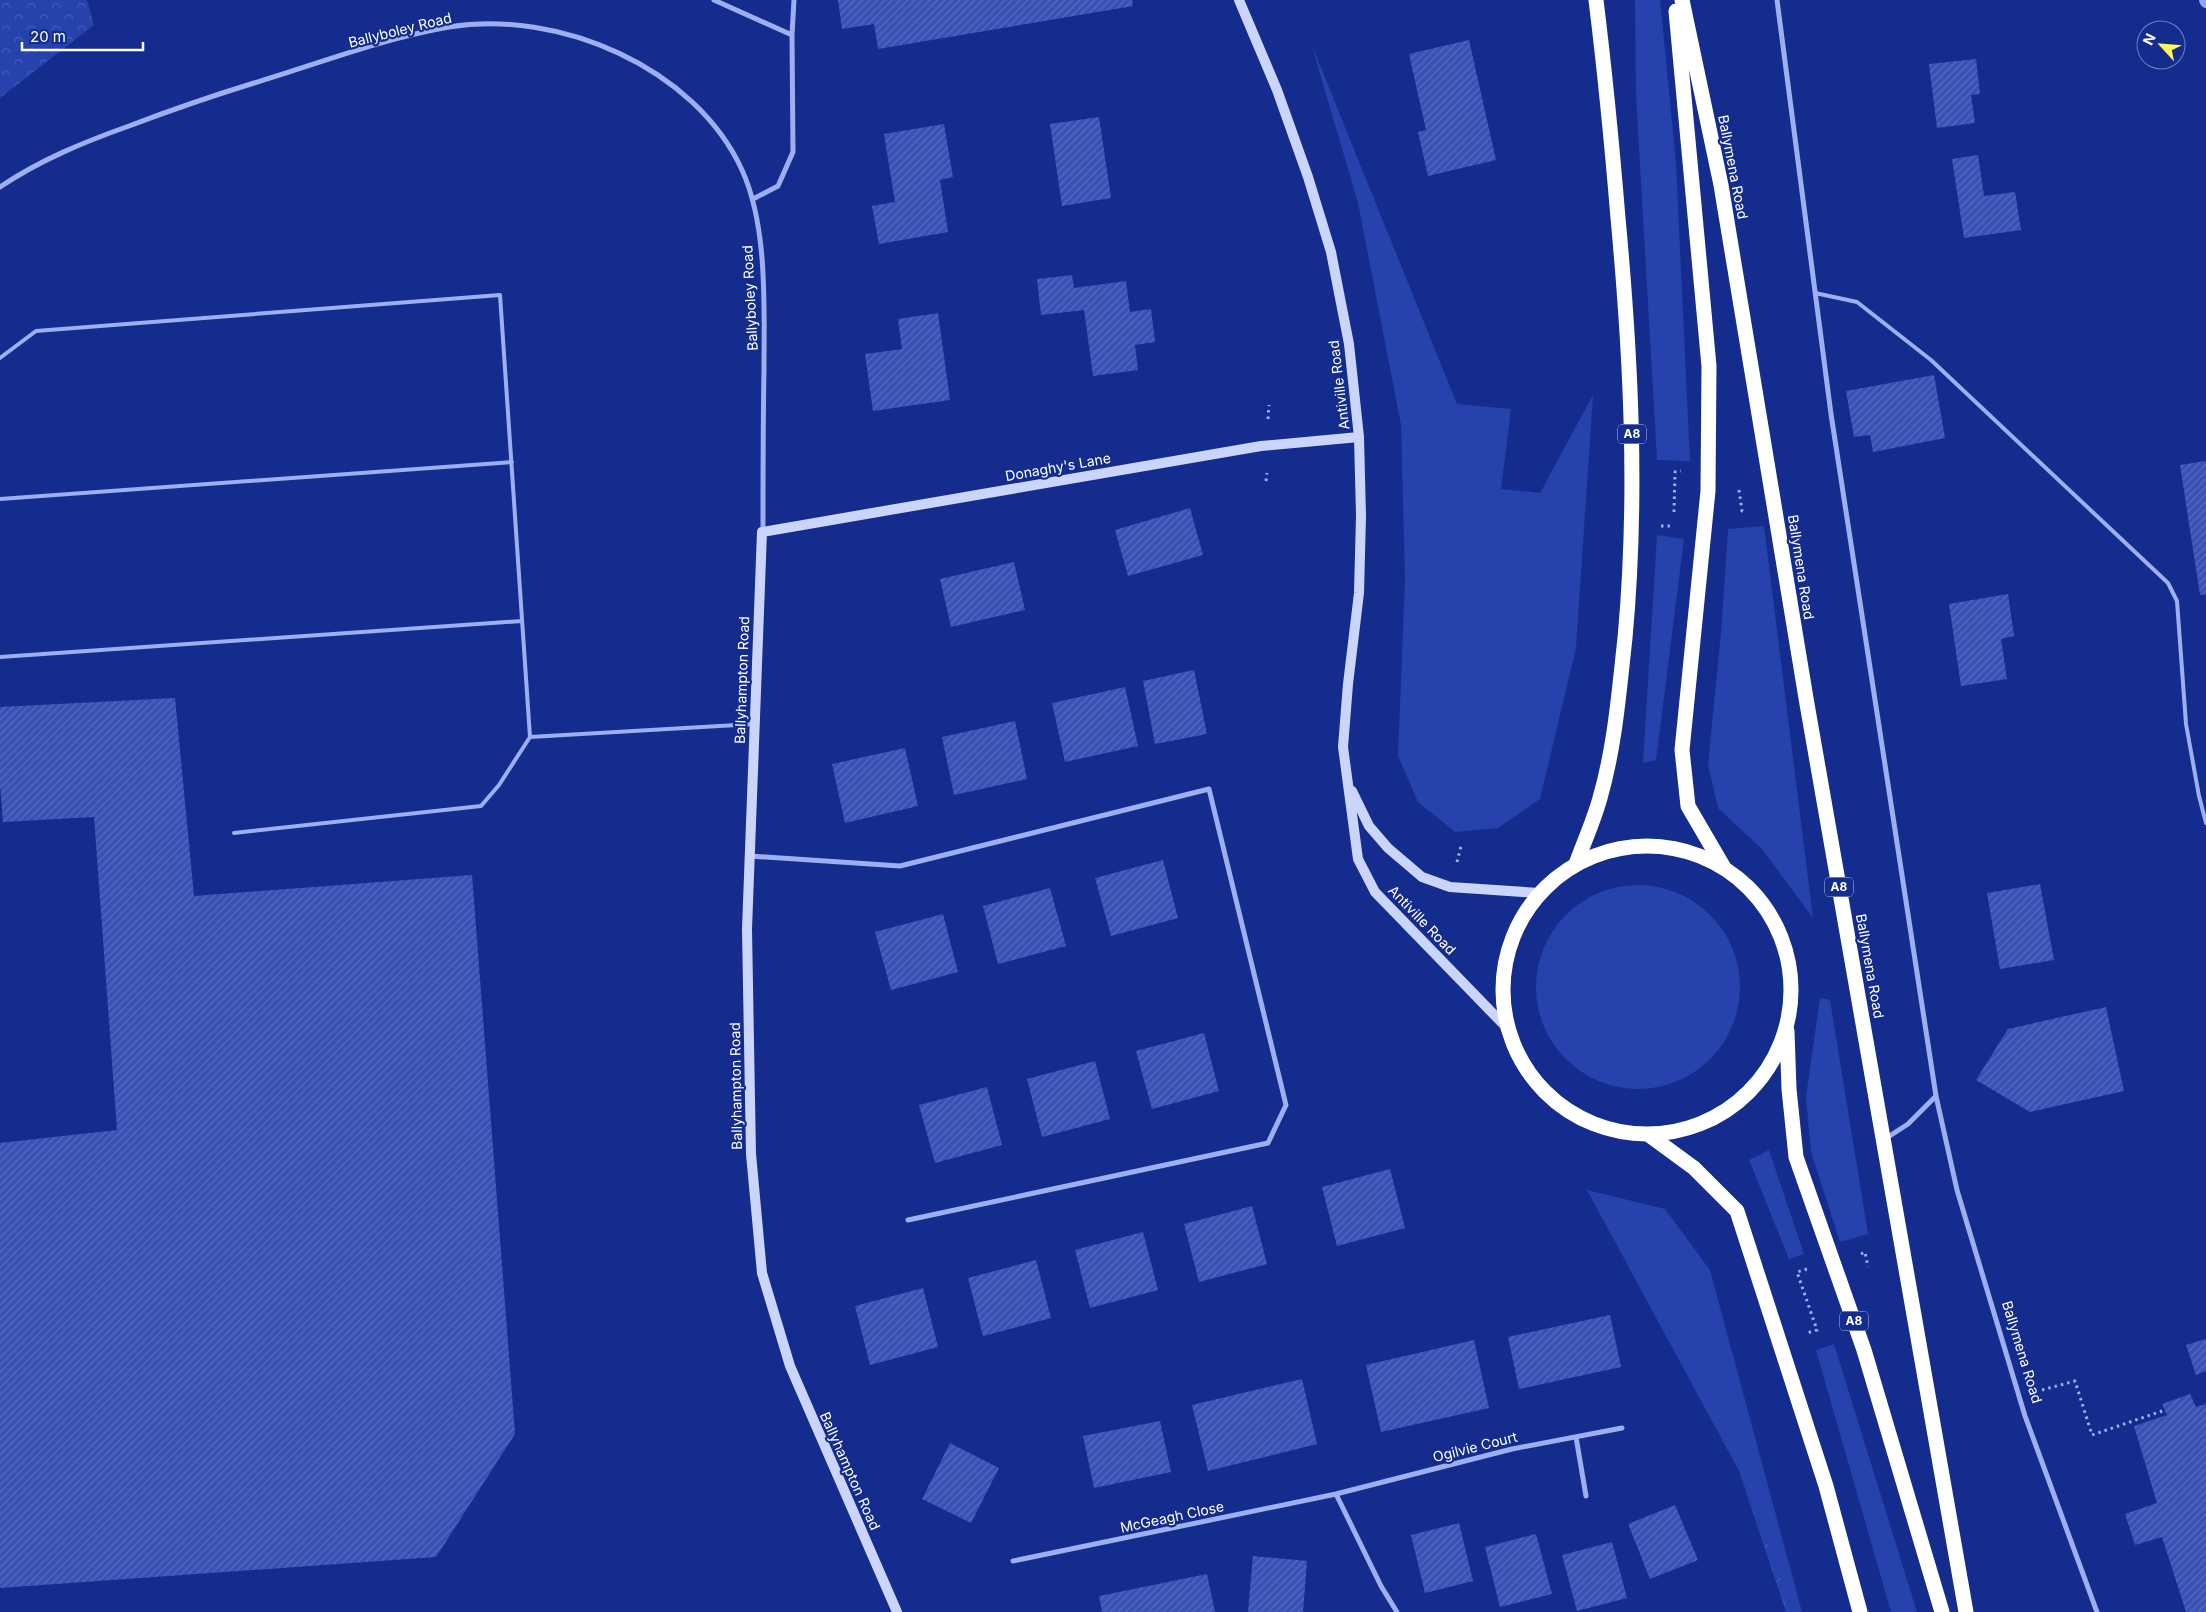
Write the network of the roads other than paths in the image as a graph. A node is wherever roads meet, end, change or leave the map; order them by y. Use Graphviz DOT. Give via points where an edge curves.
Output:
graph roads {
  1 [pos="714,0"];
  2 [pos="794,0"];
  3 [pos="1239,0"];
  4 [pos="1596,0"];
  5 [pos="1675,0"];
  6 [pos="1682,0"];
  7 [pos="1777,0"];
  8 [pos="792,34"];
  9 [pos="0,187"];
  10 [pos="753,199"];
  11 [pos="1815,293"];
  12 [pos="0,358"];
  13 [pos="1359,437"];
  14 [pos="512,462"];
  15 [pos="0,499"];
  16 [pos="762,532"];
  17 [pos="522,621"];
  18 [pos="0,656"];
  19 [pos="754,724"];
  20 [pos="530,737"];
  21 [pos="1348,783"];
  22 [pos="2206,824"];
  23 [pos="234,833"];
  24 [pos="750,856"];
  25 [pos="1576,864"];
  26 [pos="1723,866"];
  27 [pos="1539,893"];
  28 [pos="1787,1027"];
  29 [pos="1507,1028"];
  30 [pos="1936,1096"];
  31 [pos="1649,1135"];
  32 [pos="1884,1139"];
  33 [pos="908,1220"];
  34 [pos="1622,1428"];
  35 [pos="1576,1437"];
  36 [pos="1336,1494"];
  37 [pos="1586,1496"];
  38 [pos="1013,1561"];
  39 [pos="897,1612"];
  40 [pos="1397,1612"];
  41 [pos="1860,1612"];
  42 [pos="1942,1612"];
  43 [pos="1966,1612"];
  44 [pos="2097,1612"];
  1 -- 8 [label="street"];
  2 -- 8 [label="street"];
  3 -- 13 [label="street, Antiville Road" via="1277,90 1331,252 1349,344"];
  4 -- 25 [label="highway, A8" via="1628,330 1632,523 1630,587 1617,719 1600,798"];
  5 -- 26 [label="highway, A8" via="1709,366 1708,490 1682,750 1688,806"];
  6 -- 32 [label="highway, Ballymena Road / A8" via="1721,185 1807,704"];
  7 -- 11 [label="street, Ballymena Road"];
  8 -- 10 [label="street" via="793,152 778,186"];
  9 -- 10 [label="street, Ballyboley Road" via="72,147 196,101 406,38 451,27 505,24 549,29 585,39 661,76 694,104 719,133 741,168"];
  10 -- 16 [label="street, Ballyboley Road" via="762,261 764,318"];
  11 -- 22 [label="lane" via="1857,302 1931,360 2168,583 2177,601 2186,724"];
  11 -- 30 [label="street, Ballymena Road"];
  12 -- 14 [label="lane" via="36,331 500,295"];
  13 -- 16 [label="street, Donaghy's Lane" via="1261,446"];
  13 -- 21 [label="street, Antiville Road" via="1359,593 1344,747"];
  14 -- 15 [label="lane"];
  14 -- 17 [label="lane"];
  16 -- 19 [label="street, Ballyhampton Road"];
  17 -- 18 [label="lane"];
  17 -- 20 [label="lane"];
  19 -- 20 [label="lane"];
  19 -- 24 [label="street, Ballyhampton Road"];
  20 -- 23 [label="lane" via="499,785 481,806"];
  21 -- 27 [label="street, Antiville Road" via="1369,826 1388,848 1422,877 1450,887"];
  21 -- 29 [label="street, Antiville Road" via="1358,859 1375,892"];
  24 -- 33 [label="street" via="900,866 1209,789 1286,1105 1268,1142"];
  24 -- 39 [label="street, Ballyhampton Road" via="747,929 751,1154 762,1273 790,1366"];
  25 -- 26 [label="highway, A8" via="1611,849 1650,845 1688,850"];
  25 -- 27 [label="highway, A8"];
  26 -- 28 [label="highway, A8" via="1758,896 1782,936 1792,981"];
  27 -- 29 [label="highway, A8" via="1513,933 1502,980"];
  28 -- 31 [label="highway, A8" via="1768,1070 1736,1104 1695,1127"];
  28 -- 42 [label="highway, A8" via="1796,1157 1864,1350"];
  29 -- 31 [label="highway, A8" via="1527,1071 1559,1106 1602,1128"];
  30 -- 32 [label="street" via="1908,1124"];
  30 -- 44 [label="street, Ballymena Road" via="1957,1190 2019,1397"];
  31 -- 41 [label="highway, A8" via="1694,1168 1737,1211 1826,1486"];
  32 -- 43 [label="highway, Ballymena Road / A8"];
  34 -- 35 [label="street, Ogilvie Court"];
  35 -- 36 [label="street, Ogilvie Court" via="1512,1449"];
  35 -- 37 [label="street"];
  36 -- 38 [label="street, McGeagh Close"];
  36 -- 40 [label="street" via="1377,1579"];
}
